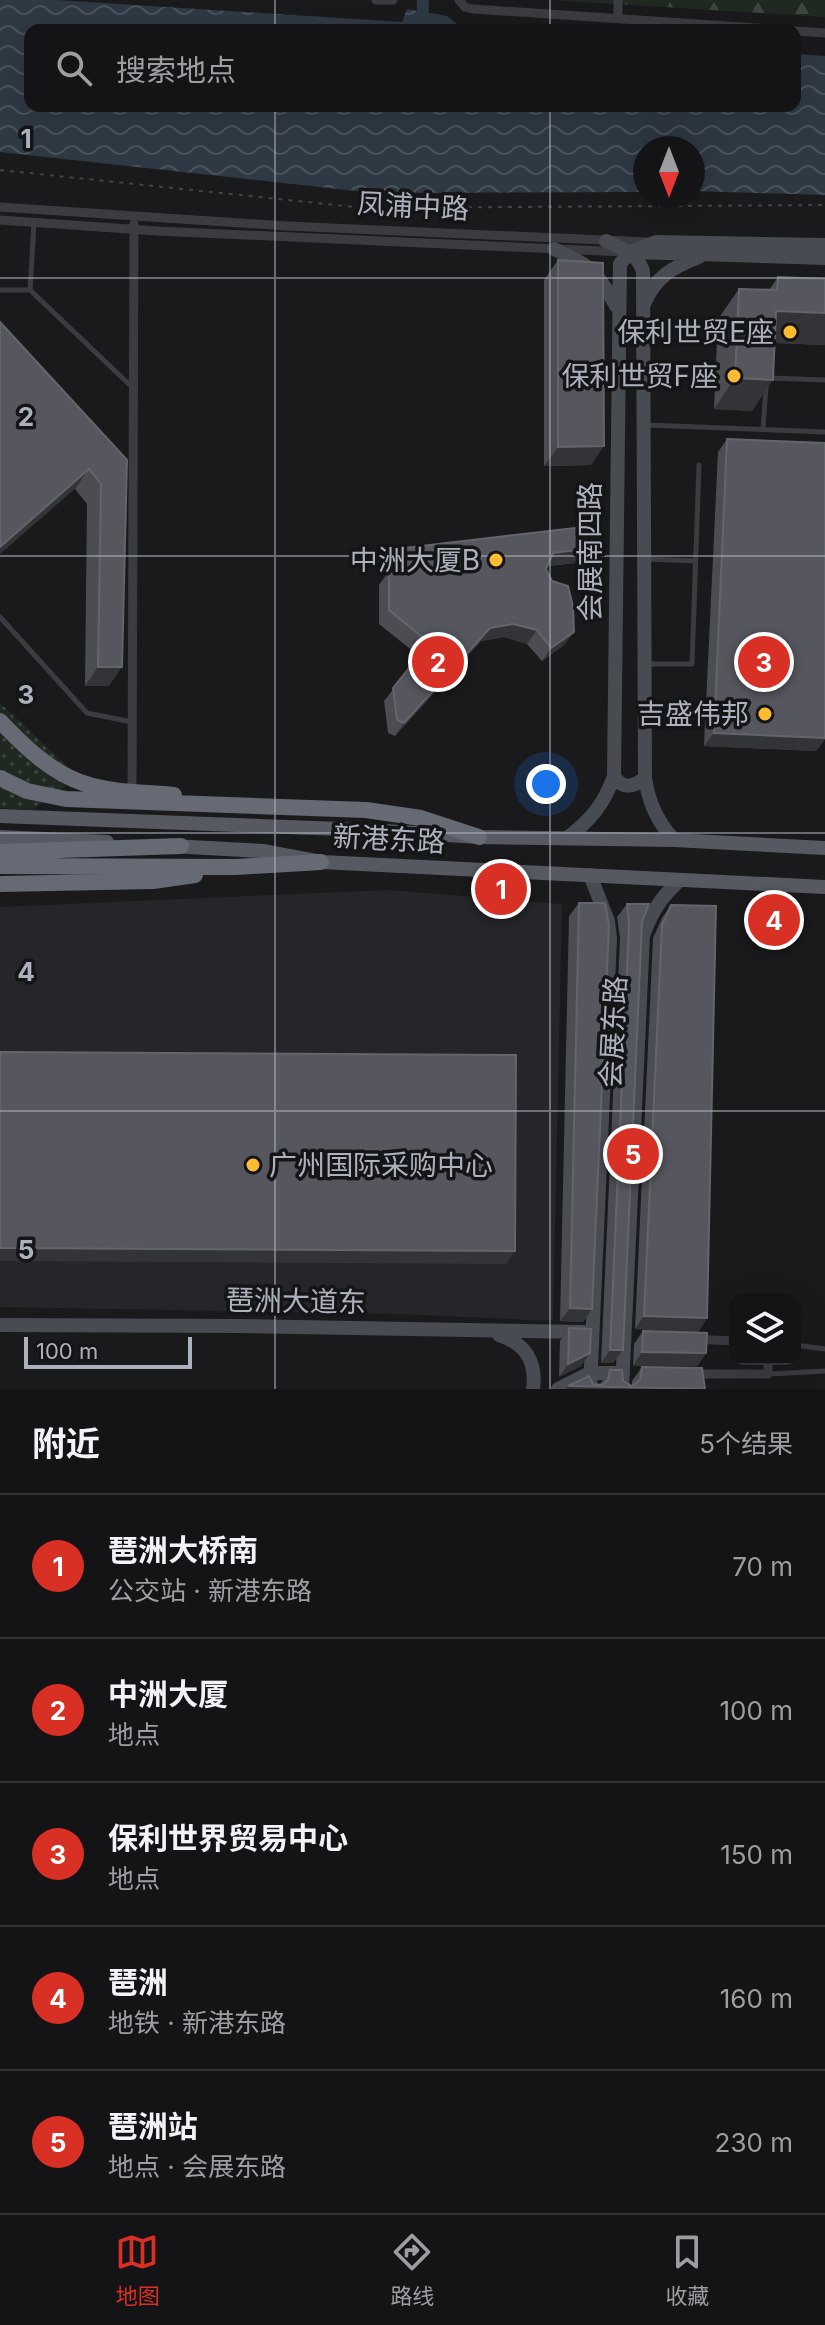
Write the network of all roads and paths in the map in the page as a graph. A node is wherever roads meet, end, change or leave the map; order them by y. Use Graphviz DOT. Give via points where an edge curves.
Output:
graph roads {
  1 [pos="376,0"];
  2 [pos="393,0"];
  3 [pos="459,0"];
  4 [pos="618,0"];
  5 [pos="618,18"];
  6 [pos="702,24"];
  7 [pos="801,31"];
  8 [pos="825,33"];
  9 [pos="0,170"];
  10 [pos="825,205"];
  11 [pos="0,207"];
  12 [pos="134,217"];
  13 [pos="0,220"];
  14 [pos="34,222"];
  15 [pos="134,230"];
  16 [pos="606,241"];
  17 [pos="656,242"];
  18 [pos="825,245"];
  19 [pos="554,249"];
  20 [pos="630,252"];
  21 [pos="707,255"];
  22 [pos="825,258"];
  23 [pos="0,290"];
  24 [pos="30,290"];
  25 [pos="617,308"];
  26 [pos="643,308"];
  27 [pos="825,380"];
  28 [pos="132,388"];
  29 [pos="644,425"];
  30 [pos="763,430"];
  31 [pos="825,432"];
  32 [pos="699,465"];
  33 [pos="645,559"];
  34 [pos="696,561"];
  35 [pos="0,617"];
  36 [pos="645,664"];
  37 [pos="0,721"];
  38 [pos="133,722"];
  39 [pos="614,776"];
  40 [pos="0,778"];
  41 [pos="645,778"];
  42 [pos="132,791"];
  43 [pos="239,804"];
  44 [pos="0,816"];
  45 [pos="0,837"];
  46 [pos="479,837"];
  47 [pos="567,838"];
  48 [pos="674,840"];
  49 [pos="181,846"];
  50 [pos="825,848"];
  51 [pos="0,852"];
  52 [pos="321,862"];
  53 [pos="0,866"];
  54 [pos="236,867"];
  55 [pos="590,875"];
  56 [pos="679,881"];
  57 [pos="0,884"];
  58 [pos="825,887"];
  59 [pos="0,1325"];
  60 [pos="481,1330"];
  61 [pos="591,1332"];
  62 [pos="679,1339"];
  63 [pos="729,1341"];
  64 [pos="801,1346"];
  65 [pos="825,1349"];
  66 [pos="768,1365"];
  67 [pos="825,1371"];
  68 [pos="590,1373"];
  69 [pos="630,1373"];
  70 [pos="688,1374"];
  71 [pos="700,1374"];
  72 [pos="768,1374"];
  73 [pos="533,1389"];
  74 [pos="558,1389"];
  75 [pos="590,1389"];
  76 [pos="622,1389"];
  77 [pos="701,1389"];
  1 -- 2 [label="street"];
  3 -- 5 [label="street" via="473,9"];
  4 -- 5 [label="street"];
  5 -- 6 [label="street"];
  7 -- 8 [label="street"];
  9 -- 10 [label="path" via="365,208"];
  11 -- 12 [label="street, 凤浦中路"];
  12 -- 15 [label="street"];
  12 -- 16 [label="street, 凤浦中路"];
  13 -- 14 [label="street, 凤浦中路"];
  14 -- 15 [label="street, 凤浦中路"];
  14 -- 24 [label="lane"];
  15 -- 19 [label="street, 凤浦中路"];
  15 -- 28 [label="street"];
  16 -- 17 [label="street, 凤浦中路"];
  16 -- 20 [label="street"];
  17 -- 18 [label="street, 凤浦中路"];
  17 -- 20 [label="street"];
  19 -- 20 [label="street, 凤浦中路"];
  19 -- 25 [label="street" via="598,274"];
  20 -- 21 [label="street, 凤浦中路"];
  20 -- 25 [label="street, 会展南四路" via="620,264"];
  20 -- 26 [label="street, 会展南四路" via="643,271"];
  21 -- 22 [label="street, 凤浦中路"];
  21 -- 26 [label="street" via="667,271"];
  23 -- 24 [label="lane"];
  24 -- 28 [label="lane"];
  25 -- 39 [label="street, 会展南四路"];
  26 -- 29 [label="street, 会展南四路"];
  27 -- 30 [label="lane" via="766,377"];
  28 -- 38 [label="street"];
  29 -- 30 [label="lane"];
  29 -- 33 [label="street, 会展南四路"];
  30 -- 31 [label="lane"];
  32 -- 34 [label="lane"];
  33 -- 34 [label="lane"];
  33 -- 36 [label="street, 会展南四路"];
  34 -- 36 [label="lane" via="692,664"];
  35 -- 38 [label="lane" via="87,713"];
  36 -- 41 [label="street, 会展南四路"];
  37 -- 42 [label="highway" via="38,758 66,775"];
  38 -- 42 [label="street"];
  39 -- 41 [label="street" via="628,787"];
  39 -- 47 [label="street, 会展南四路" via="602,806"];
  40 -- 43 [label="highway" via="39,794 82,801"];
  41 -- 48 [label="street, 会展南四路" via="651,806"];
  42 -- 43 [label="highway"];
  43 -- 46 [label="highway" via="408,815"];
  44 -- 46 [label="main road, 新港东路"];
  45 -- 49 [label="main road, 新港东路"];
  46 -- 47 [label="main road, 新港东路"];
  47 -- 48 [label="main road, 新港东路"];
  48 -- 50 [label="main road, 新港东路"];
  49 -- 51 [label="highway"];
  49 -- 52 [label="main road, 新港东路" via="263,851"];
  52 -- 54 [label="highway"];
  52 -- 55 [label="main road, 新港东路"];
  53 -- 54 [label="highway"];
  54 -- 57 [label="highway" via="153,881"];
  55 -- 56 [label="main road, 新港东路"];
  55 -- 61 [label="street" via="610,938"];
  56 -- 58 [label="main road, 新港东路"];
  56 -- 69 [label="street, 会展东路" via="650,915 643,936"];
  59 -- 60 [label="street, 琶洲大道东"];
  60 -- 61 [label="street, 琶洲大道东"];
  60 -- 73 [label="street" via="522,1347 532,1362"];
  61 -- 68 [label="street"];
  62 -- 63 [label="street"];
  64 -- 65 [label="lane"];
  66 -- 72 [label="street"];
  67 -- 72 [label="lane"];
  68 -- 69 [label="street"];
  68 -- 74 [label="street"];
  68 -- 75 [label="street"];
  69 -- 76 [label="street, 会展东路"];
  70 -- 71 [label="street"];
  71 -- 72 [label="street"];
  71 -- 77 [label="street"];
}
